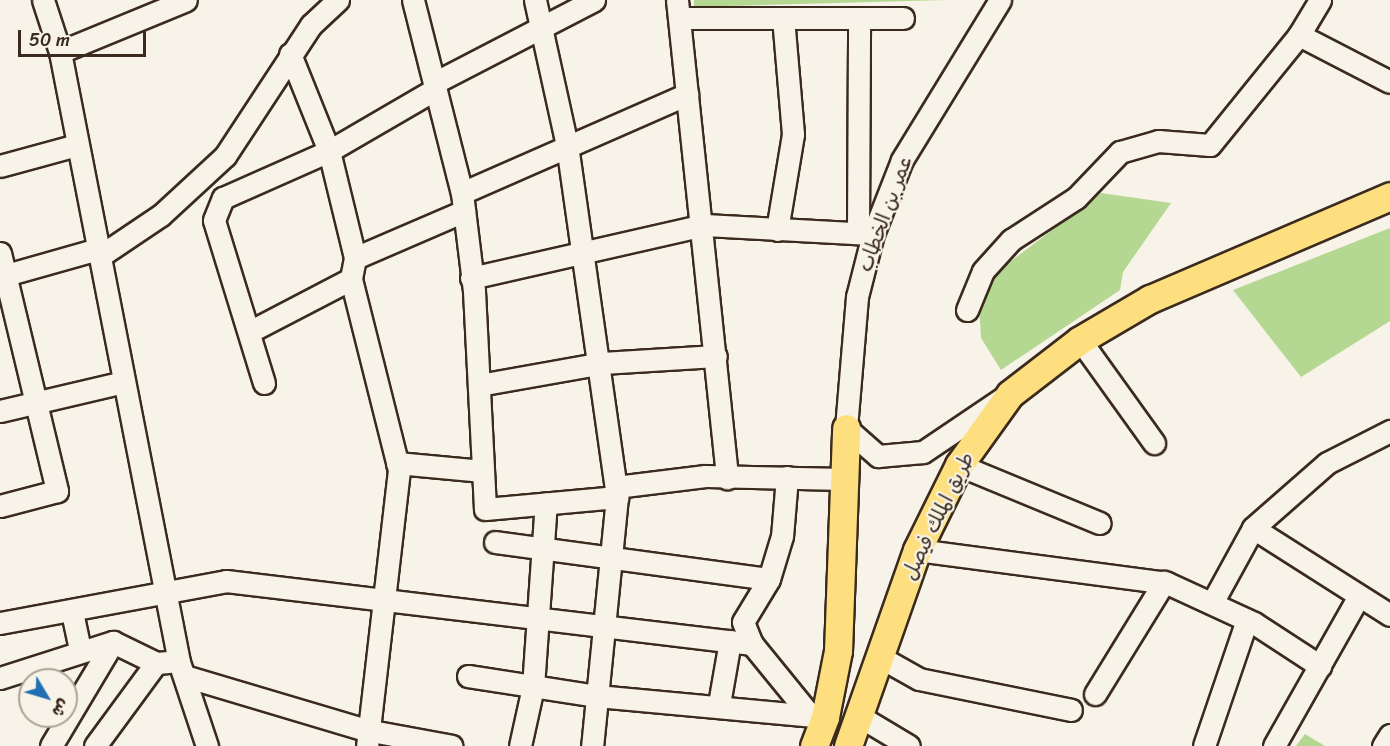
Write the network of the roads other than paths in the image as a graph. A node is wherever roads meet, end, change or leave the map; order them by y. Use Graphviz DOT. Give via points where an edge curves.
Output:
graph roads {
  1 [pos="43,0"];
  2 [pos="186,0"];
  3 [pos="338,0"];
  4 [pos="413,0"];
  5 [pos="535,0"];
  6 [pos="594,0"];
  7 [pos="1000,0"];
  8 [pos="1010,0"];
  9 [pos="1320,0"];
  10 [pos="679,9"];
  11 [pos="783,18"];
  12 [pos="859,18"];
  13 [pos="903,18"];
  14 [pos="988,21"];
  15 [pos="541,26"];
  16 [pos="1299,35"];
  17 [pos="60,52"];
  18 [pos="290,54"];
  19 [pos="1390,82"];
  20 [pos="435,86"];
  21 [pos="687,94"];
  22 [pos="77,144"];
  23 [pos="567,145"];
  24 [pos="329,151"];
  25 [pos="0,166"];
  26 [pos="1390,196"];
  27 [pos="463,202"];
  28 [pos="705,225"];
  29 [pos="777,230"];
  30 [pos="865,233"];
  31 [pos="99,252"];
  32 [pos="0,253"];
  33 [pos="581,253"];
  34 [pos="355,258"];
  35 [pos="6,275"];
  36 [pos="471,278"];
  37 [pos="351,279"];
  38 [pos="967,310"];
  39 [pos="249,332"];
  40 [pos="1080,340"];
  41 [pos="716,356"];
  42 [pos="602,363"];
  43 [pos="124,382"];
  44 [pos="264,383"];
  45 [pos="479,386"];
  46 [pos="1010,394"];
  47 [pos="37,403"];
  48 [pos="0,411"];
  49 [pos="846,428"];
  50 [pos="1390,431"];
  51 [pos="1154,443"];
  52 [pos="398,464"];
  53 [pos="959,465"];
  54 [pos="483,471"];
  55 [pos="787,477"];
  56 [pos="728,478"];
  57 [pos="845,479"];
  58 [pos="617,492"];
  59 [pos="546,503"];
  60 [pos="0,506"];
  61 [pos="1100,523"];
  62 [pos="1253,528"];
  63 [pos="495,542"];
  64 [pos="542,548"];
  65 [pos="917,550"];
  66 [pos="611,557"];
  67 [pos="769,579"];
  68 [pos="1164,582"];
  69 [pos="165,590"];
  70 [pos="1359,596"];
  71 [pos="386,600"];
  72 [pos="1212,603"];
  73 [pos="72,612"];
  74 [pos="1390,615"];
  75 [pos="535,620"];
  76 [pos="1247,620"];
  77 [pos="0,623"];
  78 [pos="604,627"];
  79 [pos="730,641"];
  80 [pos="113,642"];
  81 [pos="752,644"];
  82 [pos="80,650"];
  83 [pos="878,656"];
  84 [pos="156,663"];
  85 [pos="1320,666"];
  86 [pos="183,669"];
  87 [pos="468,676"];
  88 [pos="0,678"];
  89 [pos="533,687"];
  90 [pos="1095,694"];
  91 [pos="597,696"];
  92 [pos="720,704"];
  93 [pos="1071,710"];
  94 [pos="818,716"];
  95 [pos="859,716"];
  96 [pos="1390,735"];
  97 [pos="367,738"];
  98 [pos="51,746"];
  99 [pos="95,746"];
  100 [pos="207,746"];
  101 [pos="452,746"];
  102 [pos="520,746"];
  103 [pos="592,746"];
  104 [pos="814,746"];
  105 [pos="848,746"];
  106 [pos="909,746"];
  107 [pos="1204,746"];
  108 [pos="1274,746"];
  109 [pos="1383,746"];
  1 -- 17 [label="street"];
  2 -- 17 [label="street"];
  3 -- 18 [label="street"];
  4 -- 20 [label="street"];
  5 -- 15 [label="street"];
  6 -- 15 [label="street"];
  7 -- 14 [label="street, عمر بن الخطاب"];
  8 -- 14 [label="street, عمر بن الخطاب"];
  9 -- 16 [label="street"];
  10 -- 11 [label="street"];
  10 -- 21 [label="street"];
  11 -- 12 [label="street"];
  11 -- 29 [label="street" via="793,134"];
  12 -- 13 [label="street"];
  12 -- 30 [label="street"];
  14 -- 30 [label="street, عمر بن الخطاب" via="902,160"];
  15 -- 20 [label="street"];
  15 -- 23 [label="street"];
  16 -- 19 [label="street"];
  16 -- 38 [label="street" via="1210,145 1158,141 1120,152 1076,198 1011,240 983,271"];
  17 -- 22 [label="street"];
  18 -- 24 [label="street"];
  18 -- 31 [label="street" via="225,156 161,215"];
  20 -- 24 [label="street"];
  20 -- 27 [label="street"];
  21 -- 23 [label="street"];
  21 -- 28 [label="street"];
  22 -- 25 [label="street"];
  22 -- 31 [label="street"];
  23 -- 27 [label="street"];
  23 -- 33 [label="street"];
  24 -- 34 [label="street"];
  24 -- 39 [label="street" via="223,198 214,220"];
  26 -- 40 [label="main road, طريق الملك فيصل" via="1150,299"];
  27 -- 34 [label="street"];
  27 -- 36 [label="street"];
  28 -- 29 [label="street"];
  28 -- 33 [label="street"];
  28 -- 41 [label="street"];
  29 -- 30 [label="street"];
  30 -- 49 [label="street, عمر بن الخطاب"];
  31 -- 35 [label="street"];
  31 -- 43 [label="street"];
  32 -- 35 [label="street"];
  33 -- 36 [label="street"];
  33 -- 42 [label="street"];
  34 -- 37 [label="street"];
  35 -- 47 [label="street"];
  36 -- 45 [label="street"];
  37 -- 39 [label="street"];
  37 -- 52 [label="street"];
  39 -- 44 [label="street"];
  40 -- 46 [label="main road, طريق الملك فيصل"];
  40 -- 51 [label="street"];
  41 -- 42 [label="street"];
  41 -- 56 [label="street"];
  42 -- 45 [label="street"];
  42 -- 58 [label="street"];
  43 -- 47 [label="street"];
  43 -- 69 [label="street"];
  45 -- 54 [label="street"];
  46 -- 49 [label="street" via="923,453 878,456"];
  46 -- 53 [label="main road, طريق الملك فيصل"];
  47 -- 48 [label="street"];
  47 -- 60 [label="street" via="57,491"];
  49 -- 57 [label="main road"];
  50 -- 62 [label="street" via="1327,463"];
  52 -- 54 [label="street"];
  52 -- 71 [label="street"];
  53 -- 61 [label="street"];
  53 -- 65 [label="main road, طريق الملك فيصل"];
  54 -- 59 [label="street" via="485,509"];
  55 -- 56 [label="street"];
  55 -- 57 [label="street"];
  55 -- 67 [label="street" via="782,536"];
  56 -- 58 [label="street"];
  57 -- 94 [label="main road" via="838,651"];
  58 -- 59 [label="street"];
  58 -- 66 [label="street"];
  59 -- 64 [label="street"];
  62 -- 70 [label="street"];
  62 -- 72 [label="street"];
  63 -- 64 [label="street"];
  64 -- 66 [label="street"];
  64 -- 75 [label="street"];
  65 -- 68 [label="street"];
  65 -- 83 [label="main road, طريق الملك فيصل"];
  66 -- 67 [label="street"];
  66 -- 78 [label="street"];
  67 -- 81 [label="street" via="743,622"];
  68 -- 72 [label="street"];
  68 -- 90 [label="street"];
  69 -- 71 [label="street" via="226,581"];
  69 -- 73 [label="street"];
  69 -- 86 [label="street"];
  70 -- 74 [label="street"];
  70 -- 85 [label="street"];
  71 -- 75 [label="street"];
  71 -- 97 [label="street"];
  72 -- 76 [label="street"];
  73 -- 77 [label="street"];
  73 -- 82 [label="street"];
  75 -- 78 [label="street"];
  75 -- 89 [label="street"];
  76 -- 85 [label="street"];
  76 -- 107 [label="street"];
  78 -- 79 [label="street"];
  78 -- 91 [label="street"];
  79 -- 81 [label="street"];
  79 -- 92 [label="street"];
  80 -- 82 [label="street"];
  80 -- 84 [label="street"];
  80 -- 98 [label="street"];
  81 -- 94 [label="street"];
  82 -- 88 [label="street"];
  83 -- 93 [label="street" via="919,679"];
  83 -- 95 [label="main road, طريق الملك فيصل"];
  84 -- 86 [label="street"];
  84 -- 99 [label="street"];
  85 -- 108 [label="street"];
  86 -- 97 [label="street"];
  86 -- 100 [label="street"];
  87 -- 89 [label="street"];
  89 -- 91 [label="street"];
  89 -- 102 [label="street"];
  91 -- 92 [label="street"];
  91 -- 103 [label="street"];
  92 -- 94 [label="street"];
  94 -- 104 [label="main road"];
  95 -- 105 [label="main road, طريق الملك فيصل"];
  95 -- 106 [label="street"];
  96 -- 109 [label="street"];
  97 -- 101 [label="street"];
}
